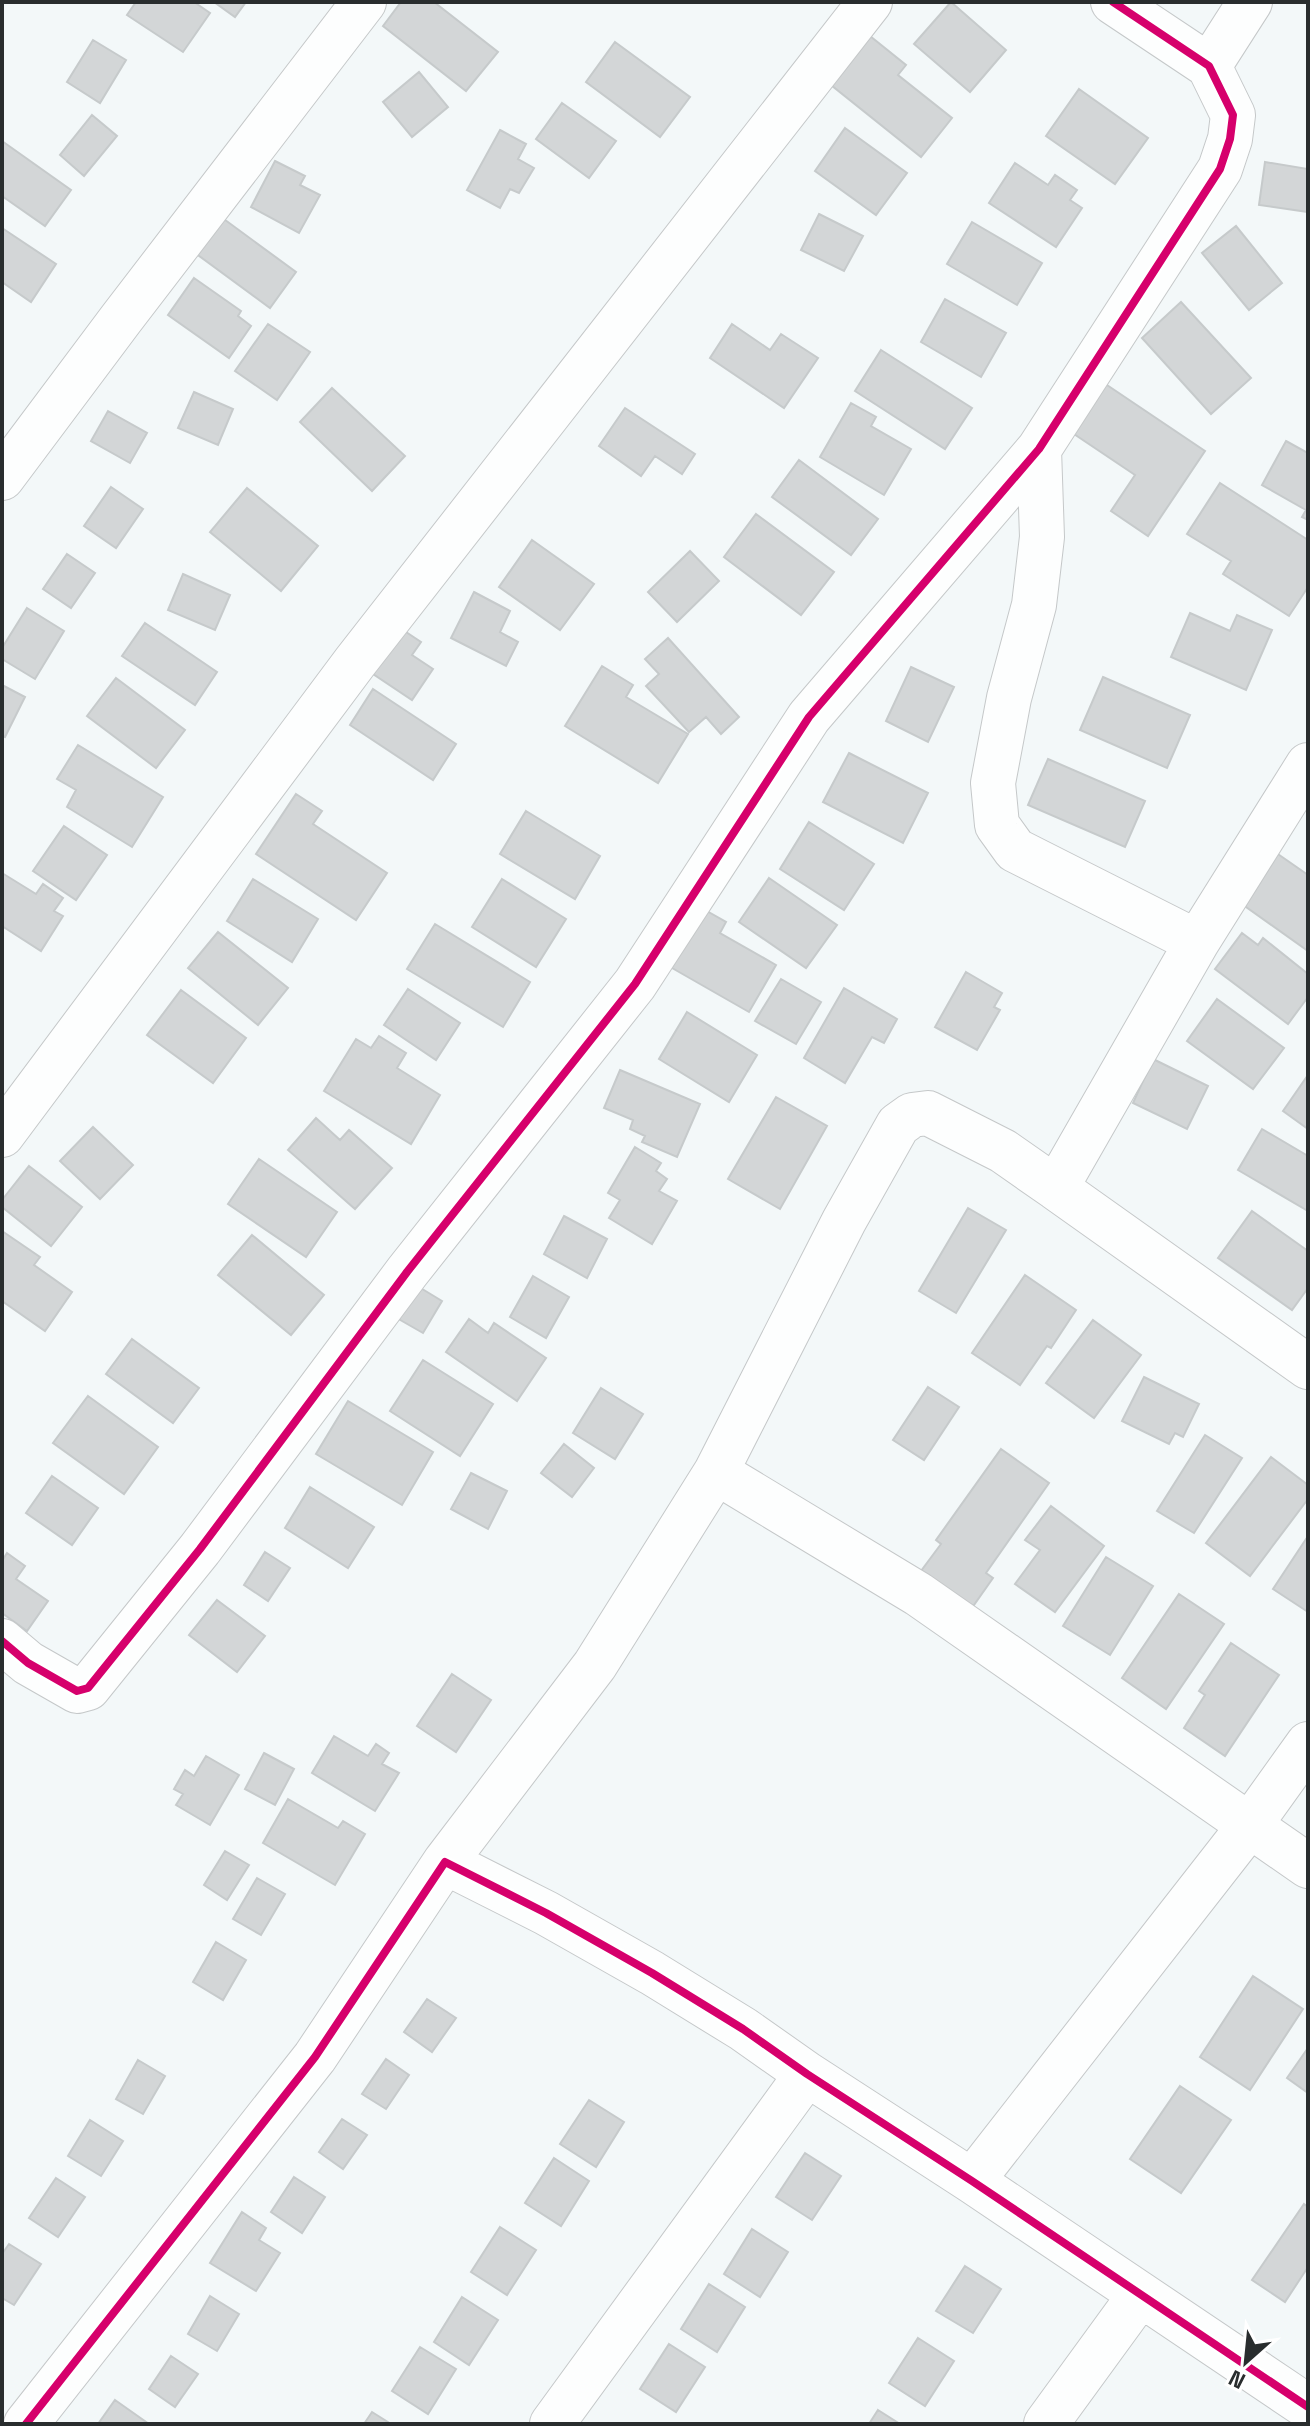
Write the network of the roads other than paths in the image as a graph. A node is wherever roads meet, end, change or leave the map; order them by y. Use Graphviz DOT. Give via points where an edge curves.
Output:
graph roads {
  1 [pos="364,2"];
  2 [pos="870,2"];
  3 [pos="1113,2"];
  4 [pos="1250,2"];
  5 [pos="1209,66"];
  6 [pos="1039,449"];
  7 [pos="2,478"];
  8 [pos="1308,765"];
  9 [pos="1197,942"];
  10 [pos="2,1135"];
  11 [pos="1056,1188"];
  12 [pos="1308,1367"];
  13 [pos="716,1472"];
  14 [pos="2,1641"];
  15 [pos="1308,1744"];
  16 [pos="1250,1825"];
  17 [pos="445,1862"];
  18 [pos="1308,1866"];
  19 [pos="807,2074"];
  20 [pos="972,2181"];
  21 [pos="1140,2295"];
  22 [pos="1308,2407"];
  23 [pos="26,2424"];
  24 [pos="552,2424"];
  25 [pos="1046,2424"];
  1 -- 7 [label="street"];
  2 -- 10 [label="street" via="355,662"];
  3 -- 5 [label="street"];
  4 -- 5 [label="street"];
  5 -- 6 [label="street" via="1233,115 1220,169"];
  6 -- 9 [label="street" via="1042,537 1034,605 993,783 997,825 1015,850"];
  6 -- 14 [label="street" via="809,717 635,984 88,1688 77,1691"];
  8 -- 9 [label="street"];
  9 -- 11 [label="street"];
  11 -- 12 [label="street"];
  11 -- 13 [label="street" via="1003,1151 928,1113 912,1115 898,1125"];
  13 -- 16 [label="street" via="918,1594"];
  13 -- 17 [label="street" via="595,1665"];
  15 -- 16 [label="street"];
  16 -- 18 [label="street"];
  16 -- 20 [label="street"];
  17 -- 19 [label="street" via="652,1973"];
  17 -- 23 [label="street" via="315,2057"];
  19 -- 20 [label="street"];
  19 -- 24 [label="street"];
  20 -- 21 [label="street"];
  21 -- 22 [label="street"];
  21 -- 25 [label="street"];
}
